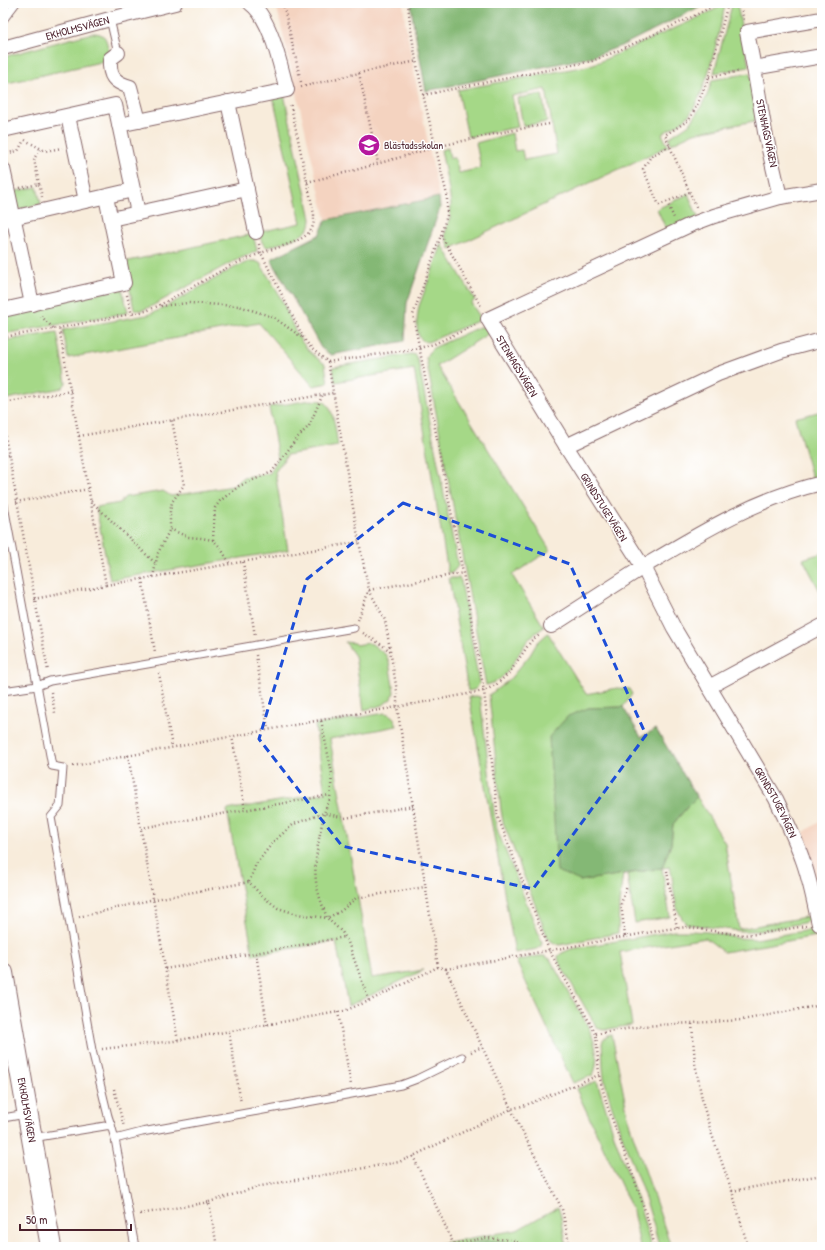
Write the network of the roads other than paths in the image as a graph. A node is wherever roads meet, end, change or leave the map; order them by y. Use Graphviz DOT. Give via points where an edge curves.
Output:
graph roads {
  1 [pos="16,3"];
  2 [pos="175,3"];
  3 [pos="250,3"];
  4 [pos="110,19"];
  5 [pos="822,19"];
  6 [pos="3,20"];
  7 [pos="3,48"];
  8 [pos="118,53"];
  9 [pos="822,56"];
  10 [pos="754,68"];
  11 [pos="228,102"];
  12 [pos="68,116"];
  13 [pos="139,121"];
  14 [pos="119,125"];
  15 [pos="3,130"];
  16 [pos="3,168"];
  17 [pos="247,189"];
  18 [pos="133,190"];
  19 [pos="822,190"];
  20 [pos="106,197"];
  21 [pos="780,197"];
  22 [pos="86,201"];
  23 [pos="138,213"];
  24 [pos="8,219"];
  25 [pos="111,219"];
  26 [pos="256,232"];
  27 [pos="32,304"];
  28 [pos="3,310"];
  29 [pos="822,340"];
  30 [pos="566,446"];
  31 [pos="822,483"];
  32 [pos="3,500"];
  33 [pos="643,567"];
  34 [pos="551,626"];
  35 [pos="822,626"];
  36 [pos="354,628"];
  37 [pos="37,686"];
  38 [pos="709,687"];
  39 [pos="3,691"];
  40 [pos="820,924"];
  41 [pos="3,973"];
  42 [pos="462,1057"];
  43 [pos="28,1113"];
  44 [pos="3,1118"];
  45 [pos="111,1125"];
  46 [pos="32,1138"];
  47 [pos="115,1139"];
  48 [pos="51,1247"];
  49 [pos="135,1247"];
  1 -- 6 [label="lane"];
  2 -- 4 [label="street, EKHOLMSVÄGEN"];
  3 -- 11 [label="street" via="257,8 272,37 287,90"];
  4 -- 7 [label="street, EKHOLMSVÄGEN"];
  4 -- 8 [label="lane"];
  5 -- 10 [label="street, STENHAGSVÄGEN" via="747,32"];
  8 -- 13 [label="street" via="110,59 111,76 130,87"];
  9 -- 10 [label="street"];
  10 -- 21 [label="street, STENHAGSVÄGEN"];
  11 -- 13 [label="street"];
  11 -- 17 [label="street"];
  12 -- 14 [label="street" via="115,105"];
  12 -- 15 [label="street"];
  12 -- 22 [label="street"];
  13 -- 14 [label="street"];
  14 -- 18 [label="street"];
  16 -- 24 [label="street" via="8,190"];
  17 -- 23 [label="street"];
  17 -- 26 [label="street"];
  18 -- 20 [label="street"];
  18 -- 23 [label="street"];
  19 -- 21 [label="street"];
  20 -- 22 [label="street"];
  20 -- 25 [label="street"];
  21 -- 30 [label="street, STENHAGSVÄGEN" via="690,225 488,319"];
  22 -- 24 [label="street"];
  23 -- 25 [label="street"];
  24 -- 27 [label="street"];
  25 -- 27 [label="street" via="124,283"];
  27 -- 28 [label="street"];
  29 -- 30 [label="street" via="781,351 718,374"];
  30 -- 33 [label="street, GRINDSTUGEVÄGEN"];
  31 -- 33 [label="street" via="768,500 735,515"];
  32 -- 37 [label="lane"];
  33 -- 34 [label="street"];
  33 -- 38 [label="street, GRINDSTUGEVÄGEN" via="674,628"];
  35 -- 38 [label="street"];
  36 -- 37 [label="lane" via="50,681"];
  37 -- 39 [label="lane"];
  37 -- 45 [label="lane" via="52,766 62,768 60,806 50,817 92,1050"];
  38 -- 40 [label="street, GRINDSTUGEVÄGEN" via="790,827 802,858"];
  41 -- 43 [label="street, EKHOLMSVÄGEN"];
  42 -- 47 [label="lane" via="402,1085"];
  43 -- 44 [label="lane"];
  43 -- 46 [label="street, EKHOLMSVÄGEN"];
  45 -- 46 [label="lane"];
  45 -- 47 [label="lane"];
  46 -- 48 [label="street, EKHOLMSVÄGEN"];
  47 -- 49 [label="lane"];
}
